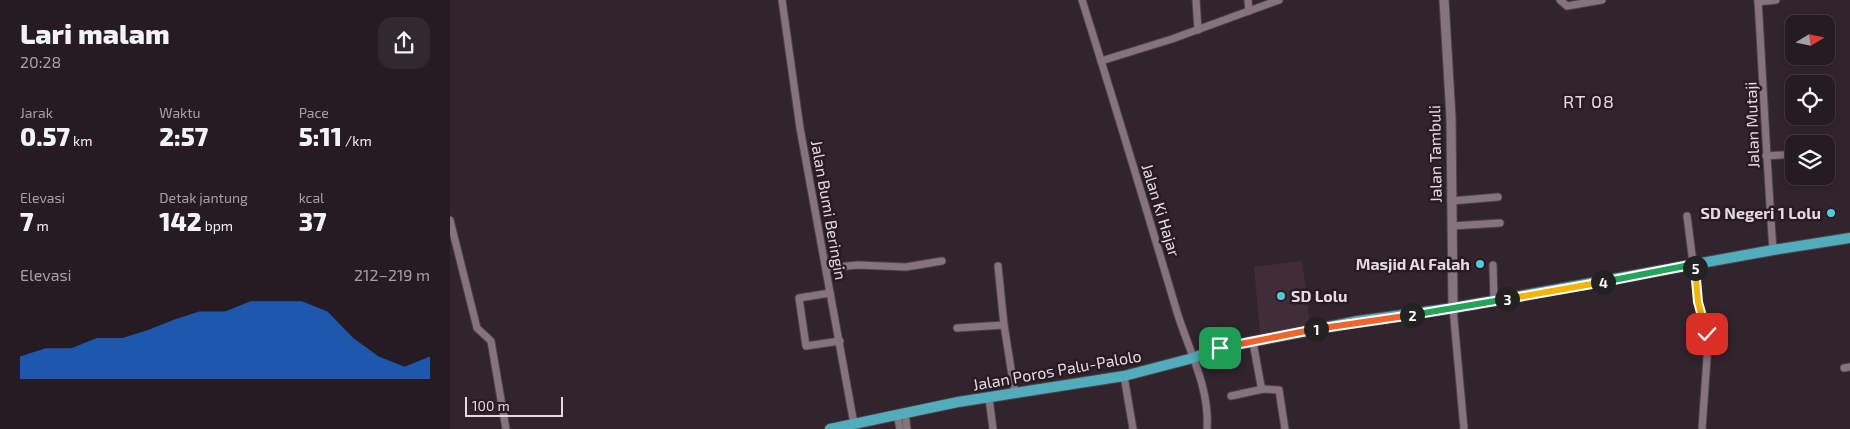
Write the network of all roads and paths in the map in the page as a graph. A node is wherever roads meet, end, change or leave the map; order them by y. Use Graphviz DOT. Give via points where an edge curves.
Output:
graph roads {
  1 [pos="782,0"];
  2 [pos="1082,0"];
  3 [pos="1196,0"];
  4 [pos="1248,0"];
  5 [pos="1279,0"];
  6 [pos="1444,0"];
  7 [pos="1560,0"];
  8 [pos="1602,0"];
  9 [pos="1776,0"];
  10 [pos="1758,1"];
  11 [pos="1249,11"];
  12 [pos="1198,30"];
  13 [pos="1101,61"];
  14 [pos="1785,155"];
  15 [pos="1766,156"];
  16 [pos="1498,197"];
  17 [pos="1451,201"];
  18 [pos="1687,216"];
  19 [pos="450,220"];
  20 [pos="1500,223"];
  21 [pos="1452,226"];
  22 [pos="1850,238"];
  23 [pos="1773,250"];
  24 [pos="942,261"];
  25 [pos="1695,264"];
  26 [pos="1493,265"];
  27 [pos="998,266"];
  28 [pos="826,268"];
  29 [pos="830,293"];
  30 [pos="1494,301"];
  31 [pos="1453,308"];
  32 [pos="1004,325"];
  33 [pos="957,328"];
  34 [pos="840,341"];
  35 [pos="1253,342"];
  36 [pos="1193,358"];
  37 [pos="1124,376"];
  38 [pos="1264,389"];
  39 [pos="1014,394"];
  40 [pos="1231,396"];
  41 [pos="989,398"];
  42 [pos="901,414"];
  43 [pos="849,426"];
  44 [pos="506,429"];
  45 [pos="830,429"];
  46 [pos="900,429"];
  47 [pos="907,429"];
  48 [pos="993,429"];
  49 [pos="1133,429"];
  50 [pos="1207,429"];
  51 [pos="1285,429"];
  52 [pos="1464,429"];
  53 [pos="1702,429"];
  1 -- 28 [label="street, Jalan Bumi Beringin" via="800,128"];
  2 -- 13 [label="street, Jalan Ki Hajar"];
  3 -- 12 [label="street"];
  4 -- 11 [label="street"];
  5 -- 11 [label="street"];
  6 -- 17 [label="street, Jalan Tambuli" via="1451,117"];
  7 -- 8 [label="street" via="1567,6"];
  9 -- 10 [label="street"];
  10 -- 15 [label="street, Jalan Mutaji"];
  11 -- 12 [label="street"];
  12 -- 13 [label="street"];
  13 -- 36 [label="street, Jalan Ki Hajar"];
  14 -- 15 [label="street"];
  15 -- 23 [label="street, Jalan Mutaji"];
  16 -- 17 [label="street"];
  17 -- 21 [label="street, Jalan Tambuli"];
  18 -- 25 [label="street"];
  19 -- 44 [label="street" via="477,328 490,341"];
  20 -- 21 [label="street"];
  21 -- 31 [label="street, Jalan Tambuli"];
  22 -- 23 [label="main road, Jalan Poros Palu-Palolo"];
  23 -- 25 [label="main road, Jalan Poros Palu-Palolo"];
  24 -- 28 [label="street" via="906,267 858,265"];
  25 -- 30 [label="main road, Jalan Poros Palu-Palolo"];
  25 -- 53 [label="street" via="1698,302 1708,344"];
  26 -- 30 [label="street"];
  27 -- 32 [label="street"];
  28 -- 29 [label="street, Jalan Bumi Beringin"];
  29 -- 34 [label="street, Jalan Bumi Beringin"];
  29 -- 34 [label="street" via="799,298 806,346"];
  30 -- 31 [label="main road, Jalan Poros Palu-Palolo"];
  31 -- 35 [label="main road, Jalan Poros Palu-Palolo" via="1358,321"];
  31 -- 52 [label="street"];
  32 -- 33 [label="street"];
  32 -- 39 [label="street"];
  34 -- 43 [label="street, Jalan Bumi Beringin"];
  35 -- 36 [label="main road, Jalan Poros Palu-Palolo" via="1220,348"];
  35 -- 38 [label="street" via="1260,384"];
  36 -- 37 [label="main road, Jalan Poros Palu-Palolo"];
  36 -- 50 [label="street, Jalan Ki Hajar" via="1205,396"];
  37 -- 39 [label="main road, Jalan Poros Palu-Palolo"];
  37 -- 49 [label="street"];
  38 -- 40 [label="street"];
  38 -- 51 [label="street" via="1279,390"];
  39 -- 41 [label="main road, Jalan Poros Palu-Palolo"];
  41 -- 42 [label="main road, Jalan Poros Palu-Palolo"];
  41 -- 48 [label="street"];
  42 -- 43 [label="main road, Jalan Poros Palu-Palolo"];
  42 -- 46 [label="street"];
  42 -- 47 [label="street"];
  43 -- 45 [label="main road, Jalan Poros Palu-Palolo"];
}
